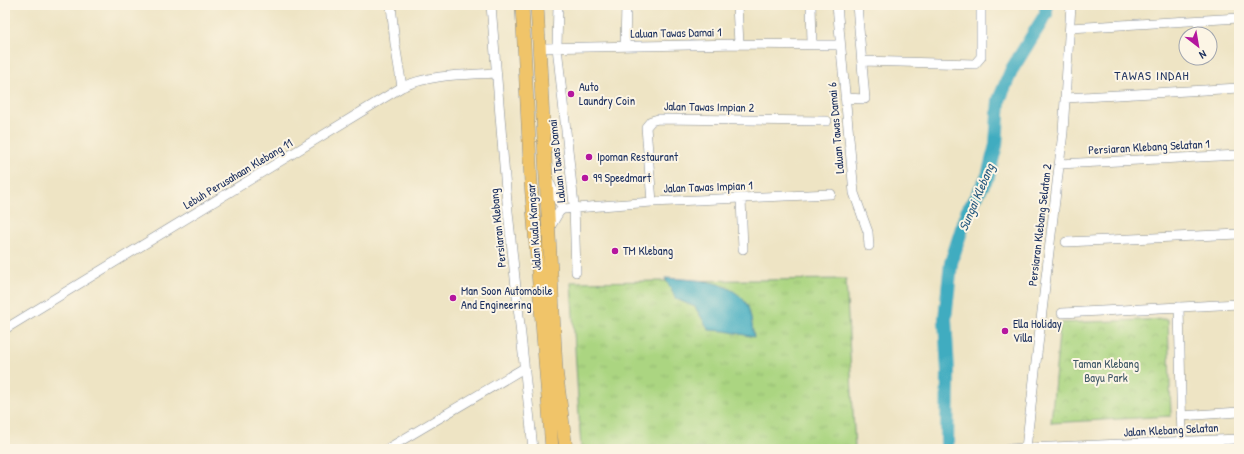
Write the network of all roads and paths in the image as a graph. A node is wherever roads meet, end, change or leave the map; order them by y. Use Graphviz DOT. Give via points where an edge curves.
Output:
graph roads {
  1 [pos="391,5"];
  2 [pos="491,5"];
  3 [pos="522,5"];
  4 [pos="537,5"];
  5 [pos="558,5"];
  6 [pos="626,5"];
  7 [pos="738,5"];
  8 [pos="811,5"];
  9 [pos="837,5"];
  10 [pos="857,5"];
  11 [pos="981,5"];
  12 [pos="1071,5"];
  13 [pos="1239,18"];
  14 [pos="1070,28"];
  15 [pos="812,43"];
  16 [pos="739,44"];
  17 [pos="839,45"];
  18 [pos="625,46"];
  19 [pos="557,47"];
  20 [pos="540,48"];
  21 [pos="862,61"];
  22 [pos="496,73"];
  23 [pos="402,87"];
  24 [pos="1239,88"];
  25 [pos="845,98"];
  26 [pos="1066,98"];
  27 [pos="827,121"];
  28 [pos="1239,155"];
  29 [pos="1059,164"];
  30 [pos="547,177"];
  31 [pos="831,194"];
  32 [pos="741,198"];
  33 [pos="652,202"];
  34 [pos="574,208"];
  35 [pos="563,209"];
  36 [pos="549,229"];
  37 [pos="1239,234"];
  38 [pos="1066,242"];
  39 [pos="869,246"];
  40 [pos="743,249"];
  41 [pos="576,272"];
  42 [pos="1239,304"];
  43 [pos="1179,307"];
  44 [pos="1062,313"];
  45 [pos="5,329"];
  46 [pos="524,368"];
  47 [pos="547,388"];
  48 [pos="1239,412"];
  49 [pos="1181,416"];
  50 [pos="1239,439"];
  51 [pos="1182,442"];
  52 [pos="565,443"];
  53 [pos="1026,448"];
  54 [pos="1095,448"];
  55 [pos="387,449"];
  56 [pos="533,449"];
  57 [pos="552,449"];
  58 [pos="557,449"];
  59 [pos="571,449"];
  60 [pos="1008,449"];
  1 -- 23 [label="street"];
  2 -- 22 [label="street, Persiaran Klebang"];
  3 -- 47 [label="highway, Jalan Kuala Kangsar" via="531,183"];
  4 -- 20 [label="highway, Jalan Kuala Kangsar"];
  5 -- 19 [label="street, Laluan Tawas Damai"];
  6 -- 18 [label="street"];
  7 -- 16 [label="street"];
  8 -- 15 [label="street"];
  9 -- 17 [label="street, Laluan Tawas Damai 6"];
  10 -- 21 [label="street"];
  11 -- 21 [label="street" via="981,57 977,62 971,64"];
  12 -- 14 [label="street, Persiaran Klebang Selatan 2"];
  13 -- 14 [label="street"];
  14 -- 26 [label="street, Persiaran Klebang Selatan 2"];
  15 -- 16 [label="street, Laluan Tawas Damai 1"];
  15 -- 17 [label="street, Laluan Tawas Damai 1"];
  16 -- 18 [label="street, Laluan Tawas Damai 1"];
  17 -- 25 [label="street, Laluan Tawas Damai 6"];
  18 -- 19 [label="street, Laluan Tawas Damai 1"];
  19 -- 20 [label="street, Laluan Tawas Damai 1"];
  19 -- 34 [label="street, Laluan Tawas Damai"];
  20 -- 30 [label="highway, Jalan Kuala Kangsar"];
  21 -- 25 [label="street" via="865,98"];
  22 -- 23 [label="street, Lebuh Perusahaan Klebang 11" via="418,80"];
  22 -- 46 [label="street, Persiaran Klebang"];
  23 -- 45 [label="street, Lebuh Perusahaan Klebang 11"];
  24 -- 26 [label="street"];
  25 -- 39 [label="street, Laluan Tawas Damai 6" via="854,193 868,232"];
  26 -- 29 [label="street, Persiaran Klebang Selatan 2"];
  27 -- 33 [label="street, Jalan Tawas Impian 2" via="651,121 646,127"];
  28 -- 29 [label="street, Persiaran Klebang Selatan 1"];
  29 -- 53 [label="street, Persiaran Klebang Selatan 2"];
  30 -- 35 [label="street"];
  30 -- 36 [label="highway, Jalan Kuala Kangsar"];
  31 -- 32 [label="street, Jalan Tawas Impian 1"];
  32 -- 33 [label="street, Jalan Tawas Impian 1"];
  32 -- 40 [label="street"];
  33 -- 34 [label="street, Jalan Tawas Impian 1"];
  34 -- 35 [label="street, Jalan Tawas Impian 1"];
  34 -- 41 [label="street, Laluan Tawas Damai"];
  35 -- 36 [label="street"];
  36 -- 52 [label="highway, Jalan Kuala Kangsar" via="556,369"];
  37 -- 38 [label="street"];
  42 -- 43 [label="street"];
  43 -- 44 [label="street"];
  43 -- 49 [label="street"];
  46 -- 55 [label="street"];
  46 -- 56 [label="street, Persiaran Klebang"];
  47 -- 57 [label="highway, Jalan Kuala Kangsar"];
  47 -- 58 [label="highway" via="551,396"];
  48 -- 49 [label="street"];
  49 -- 51 [label="street"];
  50 -- 51 [label="street, Jalan Klebang Selatan"];
  51 -- 54 [label="street, Jalan Klebang Selatan"];
  52 -- 59 [label="highway"];
  53 -- 54 [label="street, Jalan Klebang Selatan"];
  53 -- 60 [label="street, Jalan Klebang Selatan"];
}
